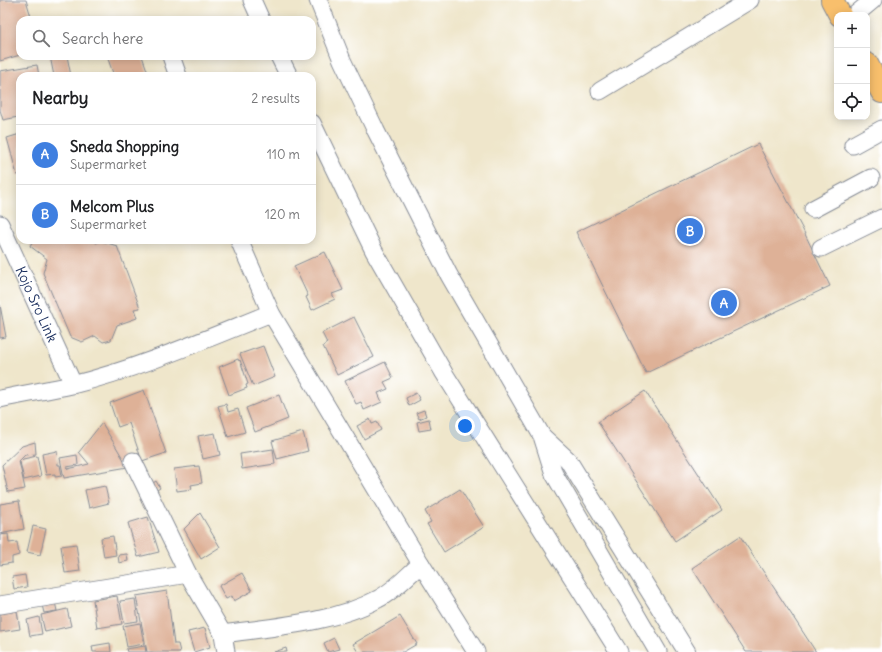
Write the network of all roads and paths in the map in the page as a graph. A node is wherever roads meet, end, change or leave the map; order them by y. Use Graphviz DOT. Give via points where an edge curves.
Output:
graph roads {
  1 [pos="252,0"];
  2 [pos="318,0"];
  3 [pos="750,0"];
  4 [pos="832,0"];
  5 [pos="873,0"];
  6 [pos="838,12"];
  7 [pos="859,12"];
  8 [pos="259,16"];
  9 [pos="172,60"];
  10 [pos="281,60"];
  11 [pos="870,70"];
  12 [pos="177,72"];
  13 [pos="287,72"];
  14 [pos="600,91"];
  15 [pos="882,92"];
  16 [pos="882,129"];
  17 [pos="316,130"];
  18 [pos="853,145"];
  19 [pos="871,178"];
  20 [pos="813,209"];
  21 [pos="882,218"];
  22 [pos="0,224"];
  23 [pos="241,244"];
  24 [pos="821,248"];
  25 [pos="271,313"];
  26 [pos="73,384"];
  27 [pos="0,399"];
  28 [pos="542,436"];
  29 [pos="133,461"];
  30 [pos="421,564"];
  31 [pos="188,574"];
  32 [pos="0,605"];
  33 [pos="223,634"];
  34 [pos="226,652"];
  35 [pos="476,652"];
  36 [pos="619,652"];
  37 [pos="658,652"];
  38 [pos="687,652"];
  1 -- 8 [label="street"];
  2 -- 28 [label="street" via="362,103 449,275"];
  3 -- 14 [label="street"];
  4 -- 6 [label="main road"];
  5 -- 7 [label="street"];
  9 -- 12 [label="street"];
  10 -- 13 [label="street"];
  11 -- 15 [label="main road"];
  16 -- 18 [label="street"];
  17 -- 36 [label="street" via="374,251 444,373"];
  19 -- 20 [label="street"];
  21 -- 24 [label="street"];
  22 -- 26 [label="street, Kojo Sro Link"];
  23 -- 25 [label="street"];
  25 -- 26 [label="street" via="191,346"];
  25 -- 30 [label="street"];
  26 -- 27 [label="street"];
  28 -- 37 [label="street" via="554,474"];
  28 -- 38 [label="street" via="568,460"];
  29 -- 31 [label="street"];
  30 -- 33 [label="street" via="378,599 354,609 308,622"];
  30 -- 35 [label="street"];
  31 -- 32 [label="street"];
  31 -- 33 [label="street"];
  33 -- 34 [label="street"];
}
